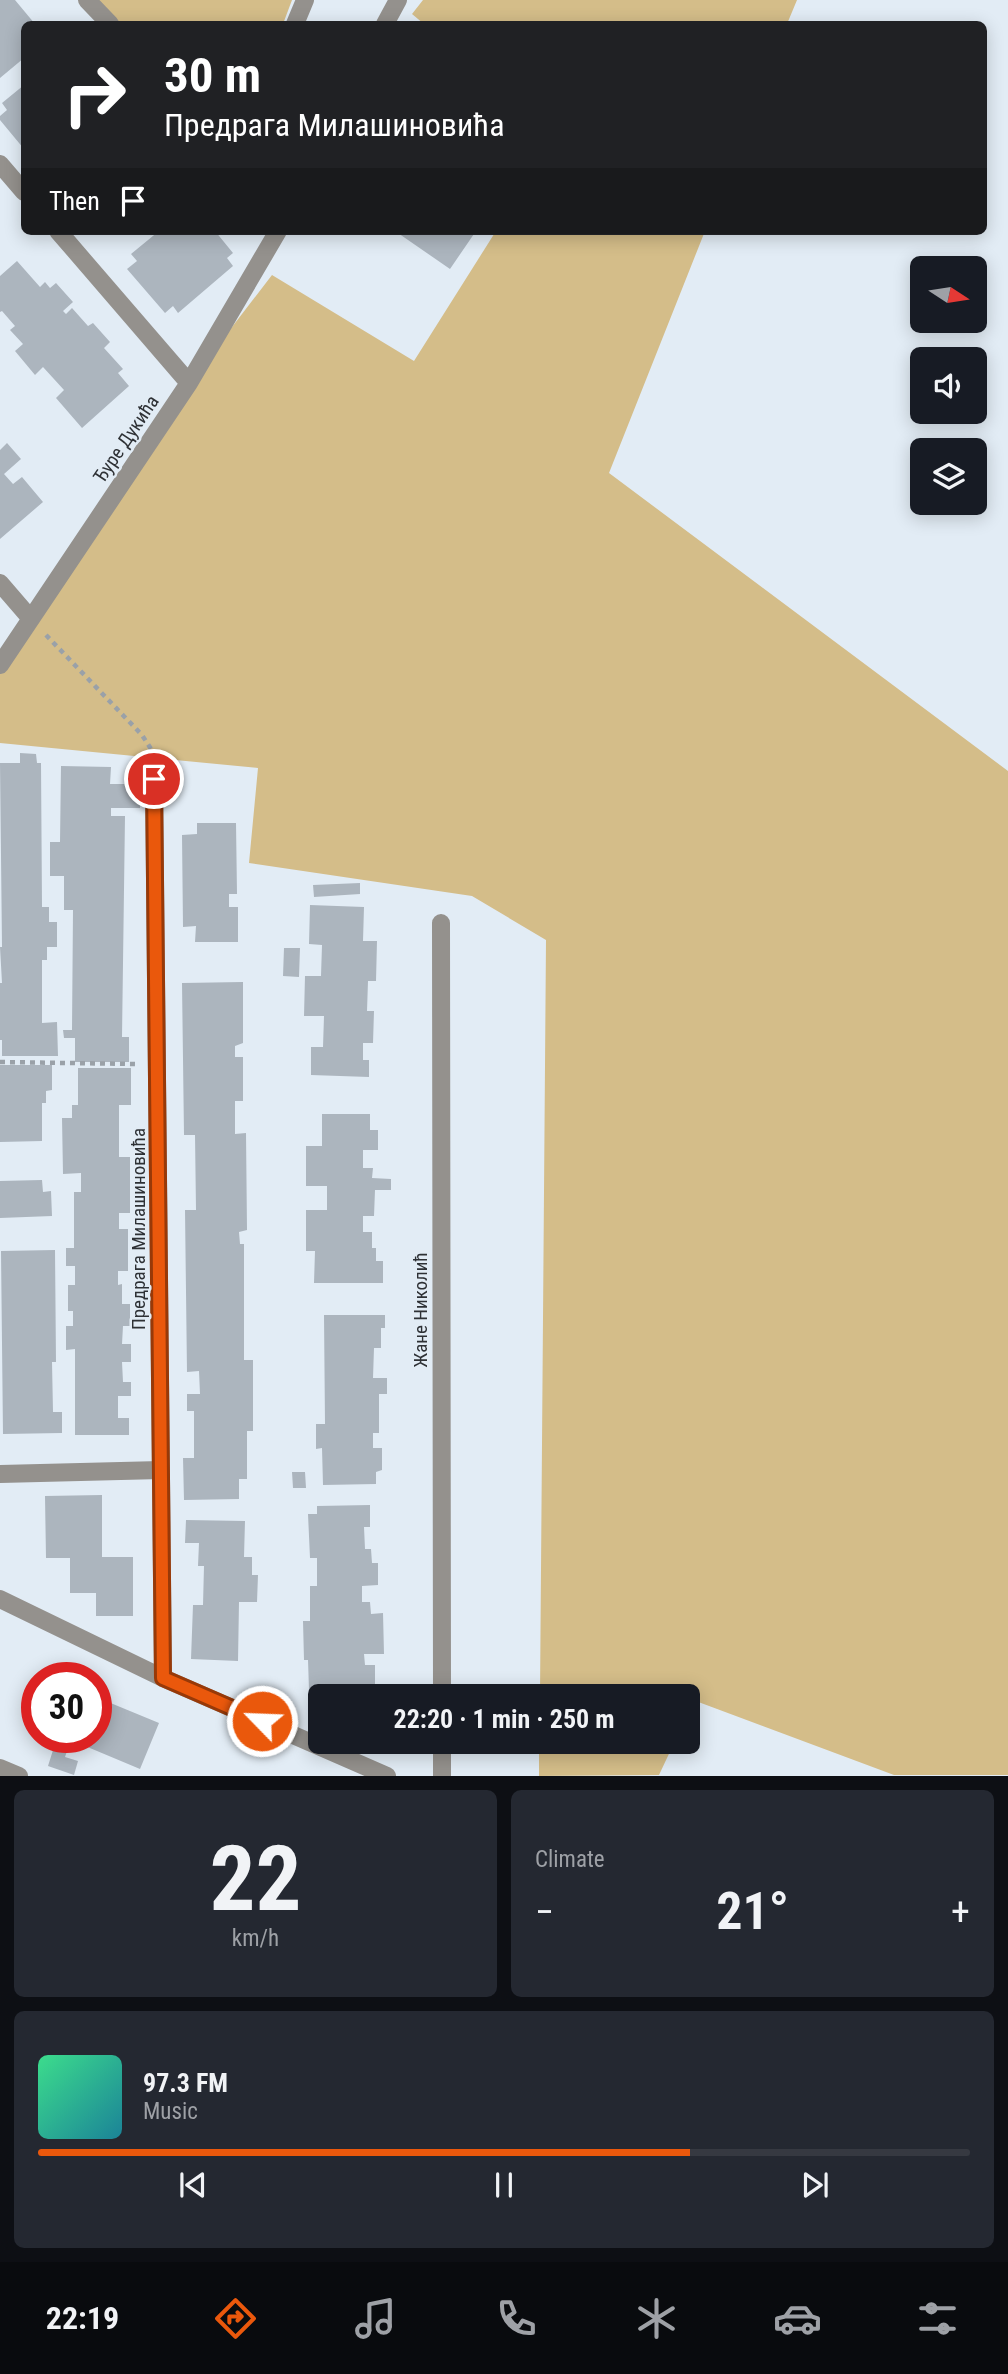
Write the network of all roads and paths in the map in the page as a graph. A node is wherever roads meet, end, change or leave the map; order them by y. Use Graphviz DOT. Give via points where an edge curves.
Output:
graph roads {
  1 [pos="87,0"];
  2 [pos="305,0"];
  3 [pos="398,0"];
  4 [pos="107,21"];
  5 [pos="296,21"];
  6 [pos="387,21"];
  7 [pos="0,164"];
  8 [pos="21,188"];
  9 [pos="61,235"];
  10 [pos="271,236"];
  11 [pos="189,383"];
  12 [pos="0,583"];
  13 [pos="31,620"];
  14 [pos="0,665"];
  15 [pos="154,779"];
  16 [pos="441,923"];
  17 [pos="0,1062"];
  18 [pos="157,1065"];
  19 [pos="161,1470"];
  20 [pos="0,1474"];
  21 [pos="0,1599"];
  22 [pos="163,1678"];
  23 [pos="442,1684"];
  24 [pos="442,1754"];
  25 [pos="0,1768"];
  26 [pos="19,1776"];
  27 [pos="387,1776"];
  28 [pos="442,1776"];
  1 -- 4 [label="street"];
  2 -- 5 [label="street"];
  3 -- 6 [label="street"];
  7 -- 8 [label="street"];
  9 -- 11 [label="street"];
  10 -- 11 [label="street, Ђуре Дукића"];
  11 -- 13 [label="street, Ђуре Дукића"];
  12 -- 13 [label="street"];
  13 -- 14 [label="street, Ђуре Дукића"];
  13 -- 15 [label="path" via="142,735 151,749"];
  15 -- 18 [label="street, Предрага Милашиновића"];
  16 -- 23 [label="street, Жане Николић"];
  17 -- 18 [label="path"];
  18 -- 19 [label="street, Предрага Милашиновића"];
  19 -- 20 [label="street"];
  19 -- 22 [label="street, Предрага Милашиновића"];
  21 -- 22 [label="street"];
  22 -- 27 [label="street"];
  24 -- 28 [label="street"];
  25 -- 26 [label="street"];
}
